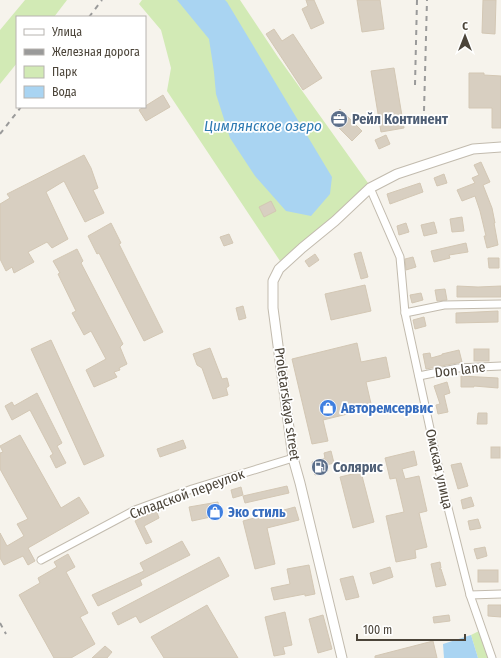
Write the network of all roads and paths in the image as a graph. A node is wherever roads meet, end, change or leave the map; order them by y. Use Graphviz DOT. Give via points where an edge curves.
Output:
graph roads {
  1 [pos="501,147"];
  2 [pos="370,188"];
  3 [pos="501,304"];
  4 [pos="405,313"];
  5 [pos="501,366"];
  6 [pos="419,376"];
  7 [pos="293,458"];
  8 [pos="41,560"];
  9 [pos="501,594"];
  10 [pos="470,595"];
  11 [pos="342,658"];
  12 [pos="492,658"];
  1 -- 2 [label="street, Proletarskaya street" via="473,149 397,174"];
  2 -- 4 [label="street, Омская улица" via="400,257"];
  2 -- 7 [label="street, Proletarskaya street" via="279,269 274,281 273,308"];
  3 -- 4 [label="street" via="444,305"];
  4 -- 6 [label="street, Омская улица"];
  5 -- 6 [label="street, Don lane" via="458,368"];
  6 -- 10 [label="street, Омская улица" via="442,484"];
  7 -- 8 [label="street, Складской переулок" via="192,489 135,510"];
  7 -- 11 [label="street, Proletarskaya street"];
  9 -- 10 [label="street"];
  10 -- 12 [label="street, Омская улица"];
}
